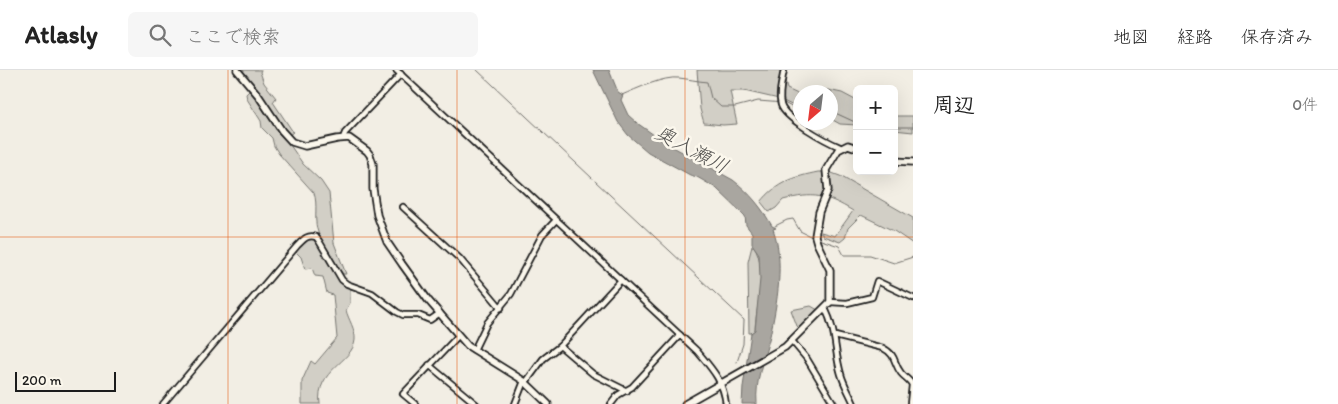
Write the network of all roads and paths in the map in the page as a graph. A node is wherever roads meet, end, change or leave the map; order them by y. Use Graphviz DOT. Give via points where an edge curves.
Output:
graph roads {
  1 [pos="237,70"];
  2 [pos="396,70"];
  3 [pos="784,70"];
  4 [pos="401,74"];
  5 [pos="343,138"];
  6 [pos="840,147"];
  7 [pos="853,147"];
  8 [pos="898,161"];
  9 [pos="913,162"];
  10 [pos="403,207"];
  11 [pos="556,220"];
  12 [pos="621,280"];
  13 [pos="913,298"];
  14 [pos="830,302"];
  15 [pos="500,308"];
  16 [pos="826,308"];
  17 [pos="440,314"];
  18 [pos="680,335"];
  19 [pos="458,336"];
  20 [pos="835,336"];
  21 [pos="792,341"];
  22 [pos="560,346"];
  23 [pos="474,350"];
  24 [pos="430,366"];
  25 [pos="525,382"];
  26 [pos="722,383"];
  27 [pos="627,391"];
  28 [pos="163,404"];
  29 [pos="415,404"];
  30 [pos="476,404"];
  31 [pos="515,404"];
  32 [pos="548,404"];
  33 [pos="611,404"];
  34 [pos="685,404"];
  35 [pos="726,404"];
  36 [pos="834,404"];
  37 [pos="854,404"];
  38 [pos="910,404"];
  1 -- 5 [label="main road" via="292,142 305,146"];
  2 -- 4 [label="street"];
  3 -- 6 [label="street" via="780,95 783,110 822,139"];
  4 -- 5 [label="street"];
  4 -- 11 [label="street"];
  5 -- 17 [label="main road" via="362,146 370,155 374,203 384,236"];
  6 -- 7 [label="main road"];
  6 -- 14 [label="main road" via="826,170 827,194 820,212 816,239 830,270"];
  8 -- 9 [label="main road"];
  10 -- 15 [label="street" via="460,260"];
  11 -- 12 [label="street"];
  11 -- 15 [label="street" via="542,235 511,294"];
  12 -- 18 [label="street"];
  12 -- 22 [label="street"];
  13 -- 14 [label="street" via="877,281 872,297 847,303"];
  14 -- 16 [label="main road"];
  15 -- 23 [label="street" via="487,323"];
  16 -- 20 [label="street"];
  16 -- 21 [label="main road"];
  17 -- 19 [label="main road"];
  17 -- 28 [label="street" via="430,320 403,315 365,290 347,284 316,237 308,236"];
  18 -- 26 [label="street"];
  18 -- 27 [label="street"];
  19 -- 23 [label="main road"];
  19 -- 24 [label="street"];
  20 -- 37 [label="street" via="841,376"];
  20 -- 38 [label="street" via="889,351 899,371 912,385"];
  21 -- 26 [label="main road"];
  21 -- 36 [label="street" via="807,358"];
  22 -- 25 [label="street" via="543,359"];
  22 -- 27 [label="street" via="594,374"];
  23 -- 25 [label="main road"];
  24 -- 29 [label="street" via="403,394"];
  24 -- 30 [label="street"];
  25 -- 31 [label="street"];
  25 -- 32 [label="main road"];
  26 -- 34 [label="main road"];
  26 -- 35 [label="street"];
  27 -- 33 [label="street" via="618,395"];
}
